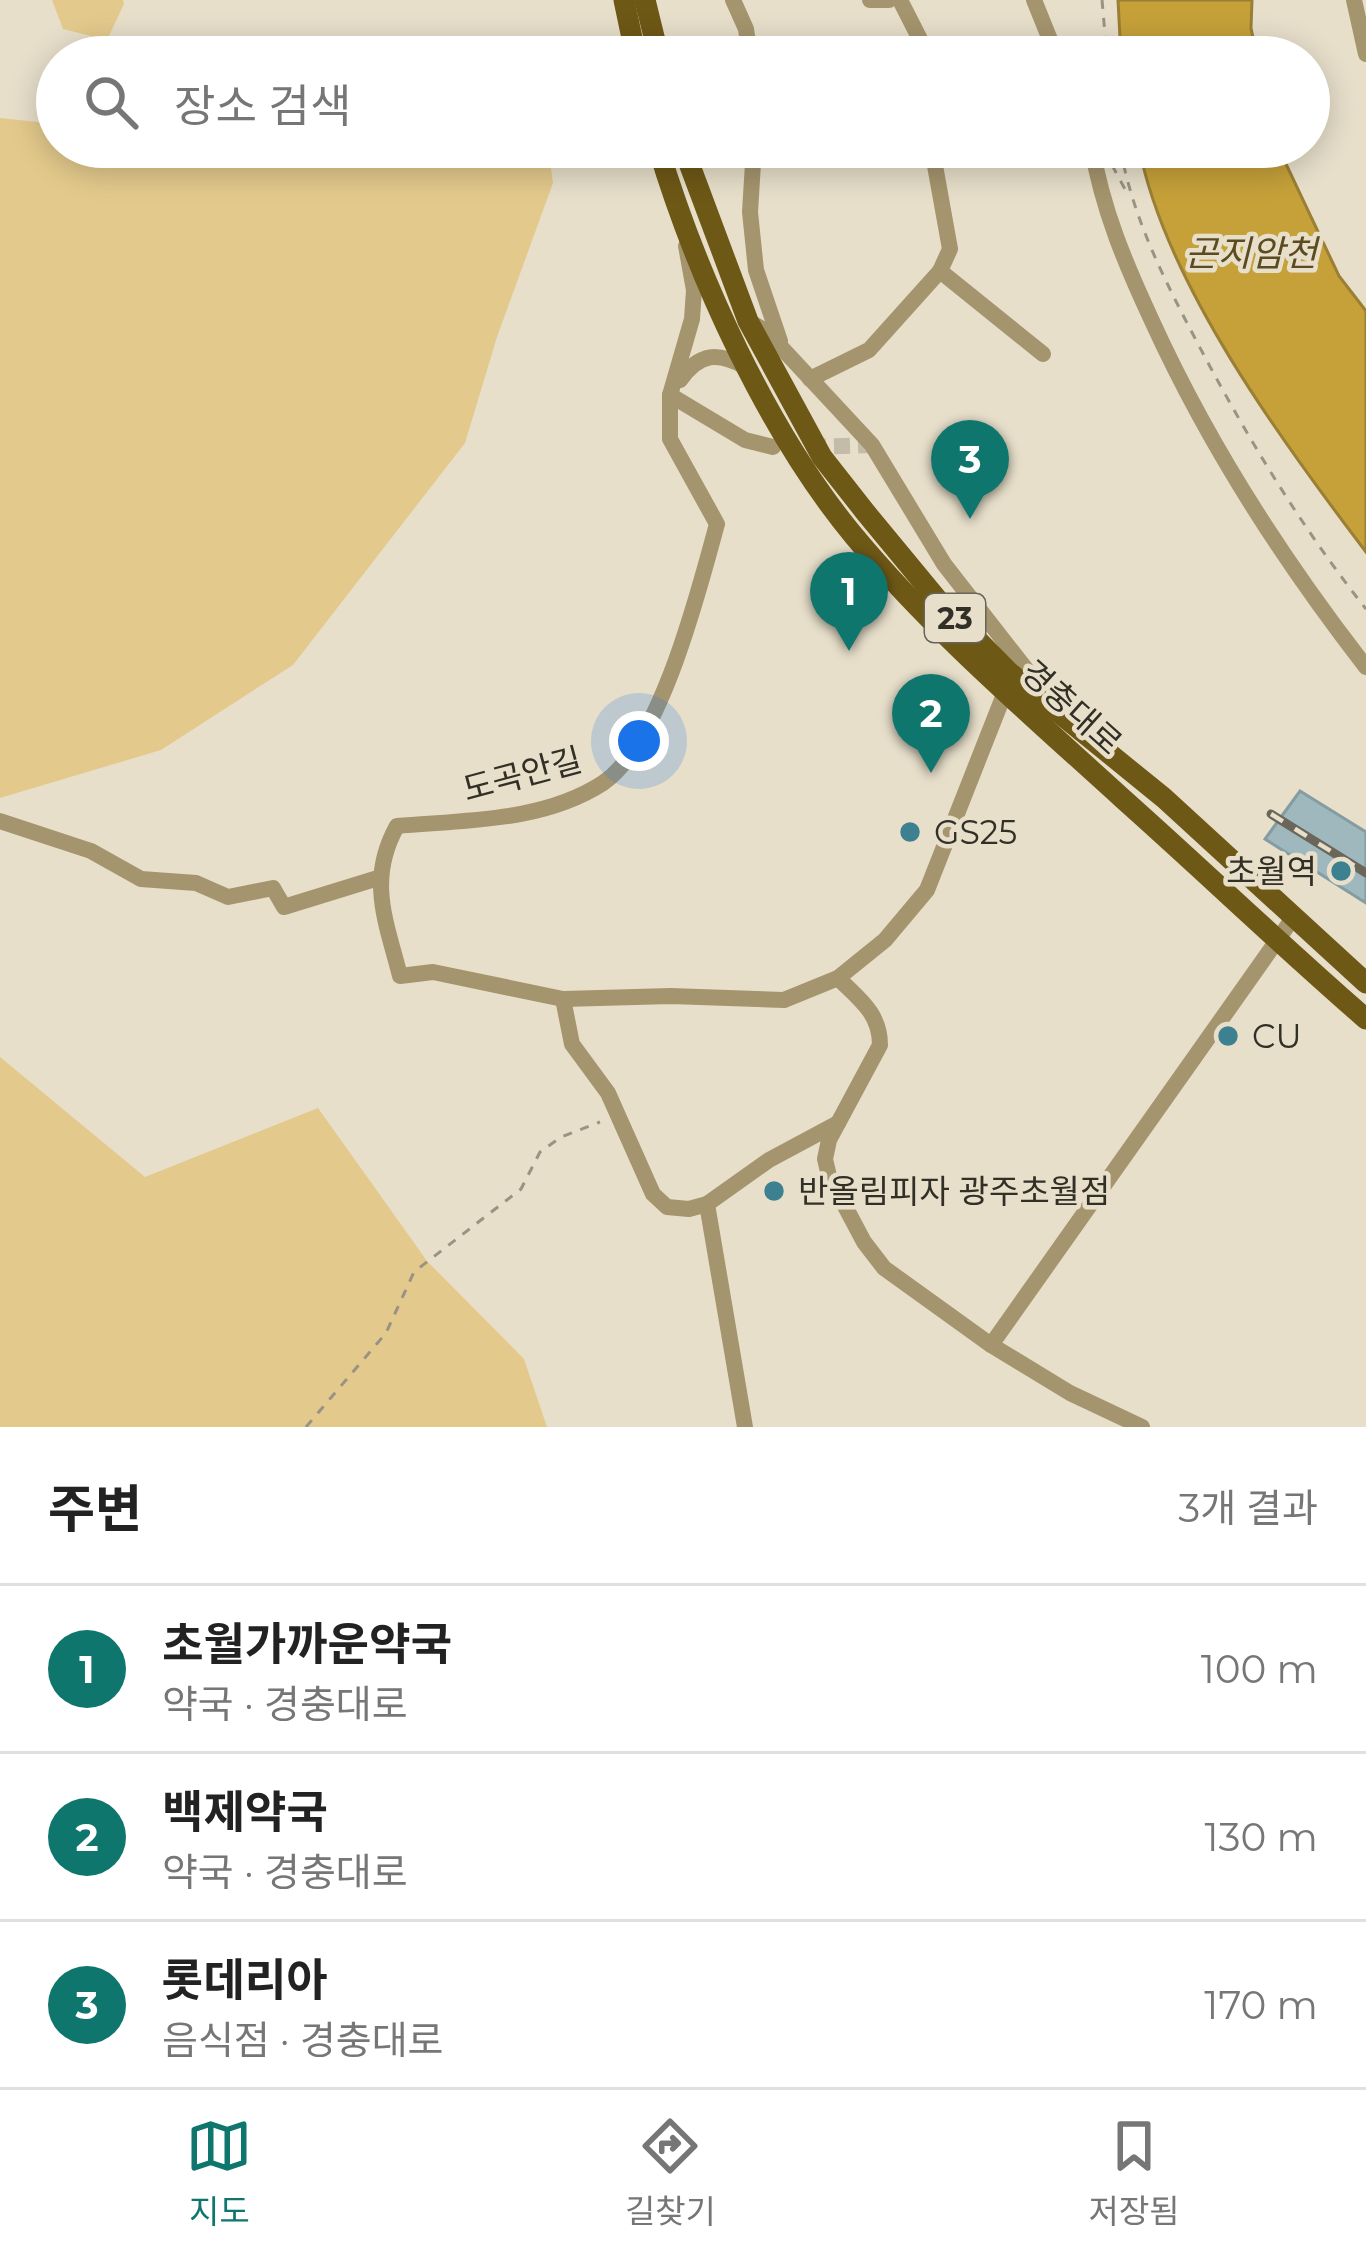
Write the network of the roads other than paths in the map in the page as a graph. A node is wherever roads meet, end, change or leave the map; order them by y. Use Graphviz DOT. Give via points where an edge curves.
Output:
graph roads {
  1 [pos="624,0"];
  2 [pos="733,0"];
  3 [pos="870,0"];
  4 [pos="889,0"];
  5 [pos="900,0"];
  6 [pos="1034,0"];
  7 [pos="1354,0"];
  8 [pos="647,4"];
  9 [pos="632,36"];
  10 [pos="654,36"];
  11 [pos="747,36"];
  12 [pos="918,36"];
  13 [pos="1049,36"];
  14 [pos="1366,54"];
  15 [pos="664,168"];
  16 [pos="691,168"];
  17 [pos="753,168"];
  18 [pos="935,168"];
  19 [pos="1098,168"];
  20 [pos="683,230"];
  21 [pos="940,271"];
  22 [pos="748,321"];
  23 [pos="782,348"];
  24 [pos="1043,354"];
  25 [pos="746,367"];
  26 [pos="810,379"];
  27 [pos="670,395"];
  28 [pos="773,447"];
  29 [pos="1366,667"];
  30 [pos="1005,692"];
  31 [pos="1072,723"];
  32 [pos="0,821"];
  33 [pos="1197,866"];
  34 [pos="378,878"];
  35 [pos="1262,889"];
  36 [pos="1294,918"];
  37 [pos="1277,942"];
  38 [pos="1338,958"];
  39 [pos="1366,963"];
  40 [pos="838,978"];
  41 [pos="1366,983"];
  42 [pos="563,999"];
  43 [pos="1366,1019"];
  44 [pos="838,1123"];
  45 [pos="707,1204"];
  46 [pos="991,1345"];
  47 [pos="745,1427"];
  48 [pos="1142,1427"];
  1 -- 9 [label="main road"];
  2 -- 11 [label="street"];
  3 -- 4 [label="street"];
  5 -- 12 [label="street"];
  6 -- 13 [label="street"];
  7 -- 14 [label="street"];
  8 -- 10 [label="main road"];
  15 -- 20 [label="main road, 경충대로 / 23"];
  16 -- 22 [label="main road, 경충대로 / 23"];
  17 -- 23 [label="street" via="755,270"];
  18 -- 21 [label="street" via="950,249"];
  19 -- 29 [label="street" via="1115,234 1175,372 1270,536"];
  20 -- 25 [label="main road, 경충대로 / 23"];
  20 -- 27 [label="street, 도곡안길" via="693,304"];
  21 -- 24 [label="street"];
  21 -- 26 [label="street" via="869,350"];
  22 -- 23 [label="street"];
  22 -- 31 [label="main road, 경충대로 / 23" via="821,457 866,513 937,599"];
  23 -- 26 [label="street"];
  25 -- 27 [label="street" via="705,356"];
  25 -- 30 [label="main road, 경충대로 / 23" via="852,534"];
  26 -- 31 [label="street" via="872,445 944,564"];
  27 -- 28 [label="street" via="745,440"];
  27 -- 34 [label="street, 도곡안길" via="670,439 717,524 694,611 646,728 604,782 569,799 479,823 398,826"];
  30 -- 33 [label="main road, 경충대로 / 23"];
  30 -- 40 [label="street" via="927,890 885,940"];
  31 -- 35 [label="main road, 경충대로 / 23"];
  32 -- 34 [label="street" via="91,851 141,879 196,883 227,897 272,888 284,907"];
  33 -- 35 [label="main road" via="1220,870 1250,893"];
  33 -- 37 [label="main road, 경충대로 / 23"];
  34 -- 42 [label="street" via="400,976 470,977"];
  35 -- 36 [label="main road, 경충대로 / 23"];
  36 -- 37 [label="street"];
  36 -- 38 [label="main road, 경충대로 / 23"];
  37 -- 43 [label="main road, 경충대로 / 23"];
  37 -- 46 [label="street"];
  38 -- 39 [label="street"];
  38 -- 41 [label="main road, 경충대로 / 23"];
  40 -- 42 [label="street" via="784,1000"];
  40 -- 44 [label="street" via="874,1014 880,1045"];
  42 -- 45 [label="street" via="572,1044 618,1114 653,1194 667,1207"];
  44 -- 45 [label="street"];
  44 -- 46 [label="street" via="825,1159 864,1242 884,1268"];
  45 -- 47 [label="street"];
  46 -- 48 [label="street"];
}
